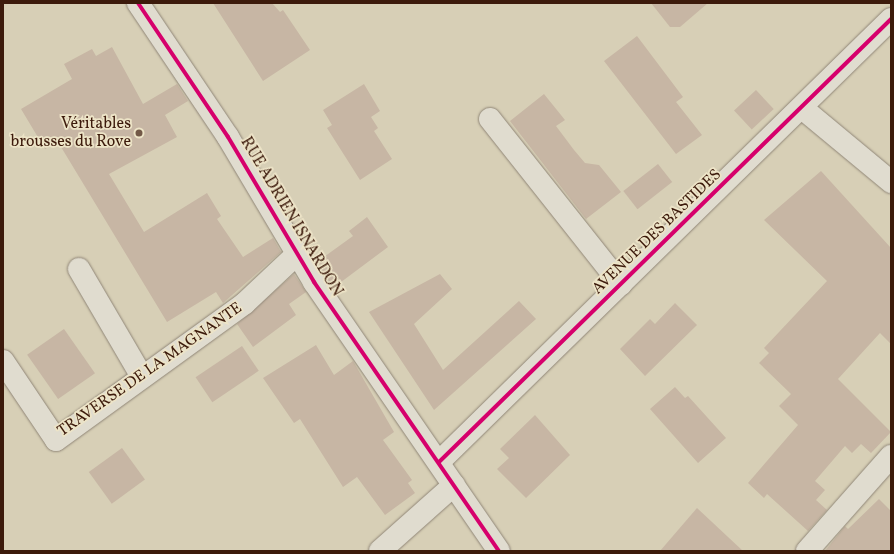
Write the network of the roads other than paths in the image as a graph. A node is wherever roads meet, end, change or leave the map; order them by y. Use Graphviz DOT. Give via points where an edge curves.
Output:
graph roads {
  1 [pos="138,3"];
  2 [pos="891,18"];
  3 [pos="802,108"];
  4 [pos="490,120"];
  5 [pos="891,182"];
  6 [pos="296,255"];
  7 [pos="79,269"];
  8 [pos="621,284"];
  9 [pos="3,361"];
  10 [pos="142,377"];
  11 [pos="891,456"];
  12 [pos="439,462"];
  13 [pos="454,485"];
  14 [pos="380,551"];
  15 [pos="499,551"];
  16 [pos="807,551"];
  1 -- 6 [label="street, RUE ADRIEN ISNARDON" via="228,137"];
  2 -- 3 [label="street, AVENUE DES BASTIDES"];
  3 -- 5 [label="street"];
  3 -- 8 [label="street, AVENUE DES BASTIDES"];
  4 -- 8 [label="street"];
  6 -- 10 [label="street, TRAVERSE DE LA MAGNANTE" via="245,303"];
  6 -- 12 [label="street, RUE ADRIEN ISNARDON"];
  7 -- 10 [label="street, TRAVERSE DE LA MAGNANTE"];
  8 -- 12 [label="street, AVENUE DES BASTIDES"];
  9 -- 10 [label="street, TRAVERSE DE LA MAGNANTE" via="56,440"];
  11 -- 16 [label="street"];
  12 -- 13 [label="street, RUE ADRIEN ISNARDON"];
  13 -- 14 [label="street"];
  13 -- 15 [label="street, RUE ADRIEN ISNARDON"];
}
